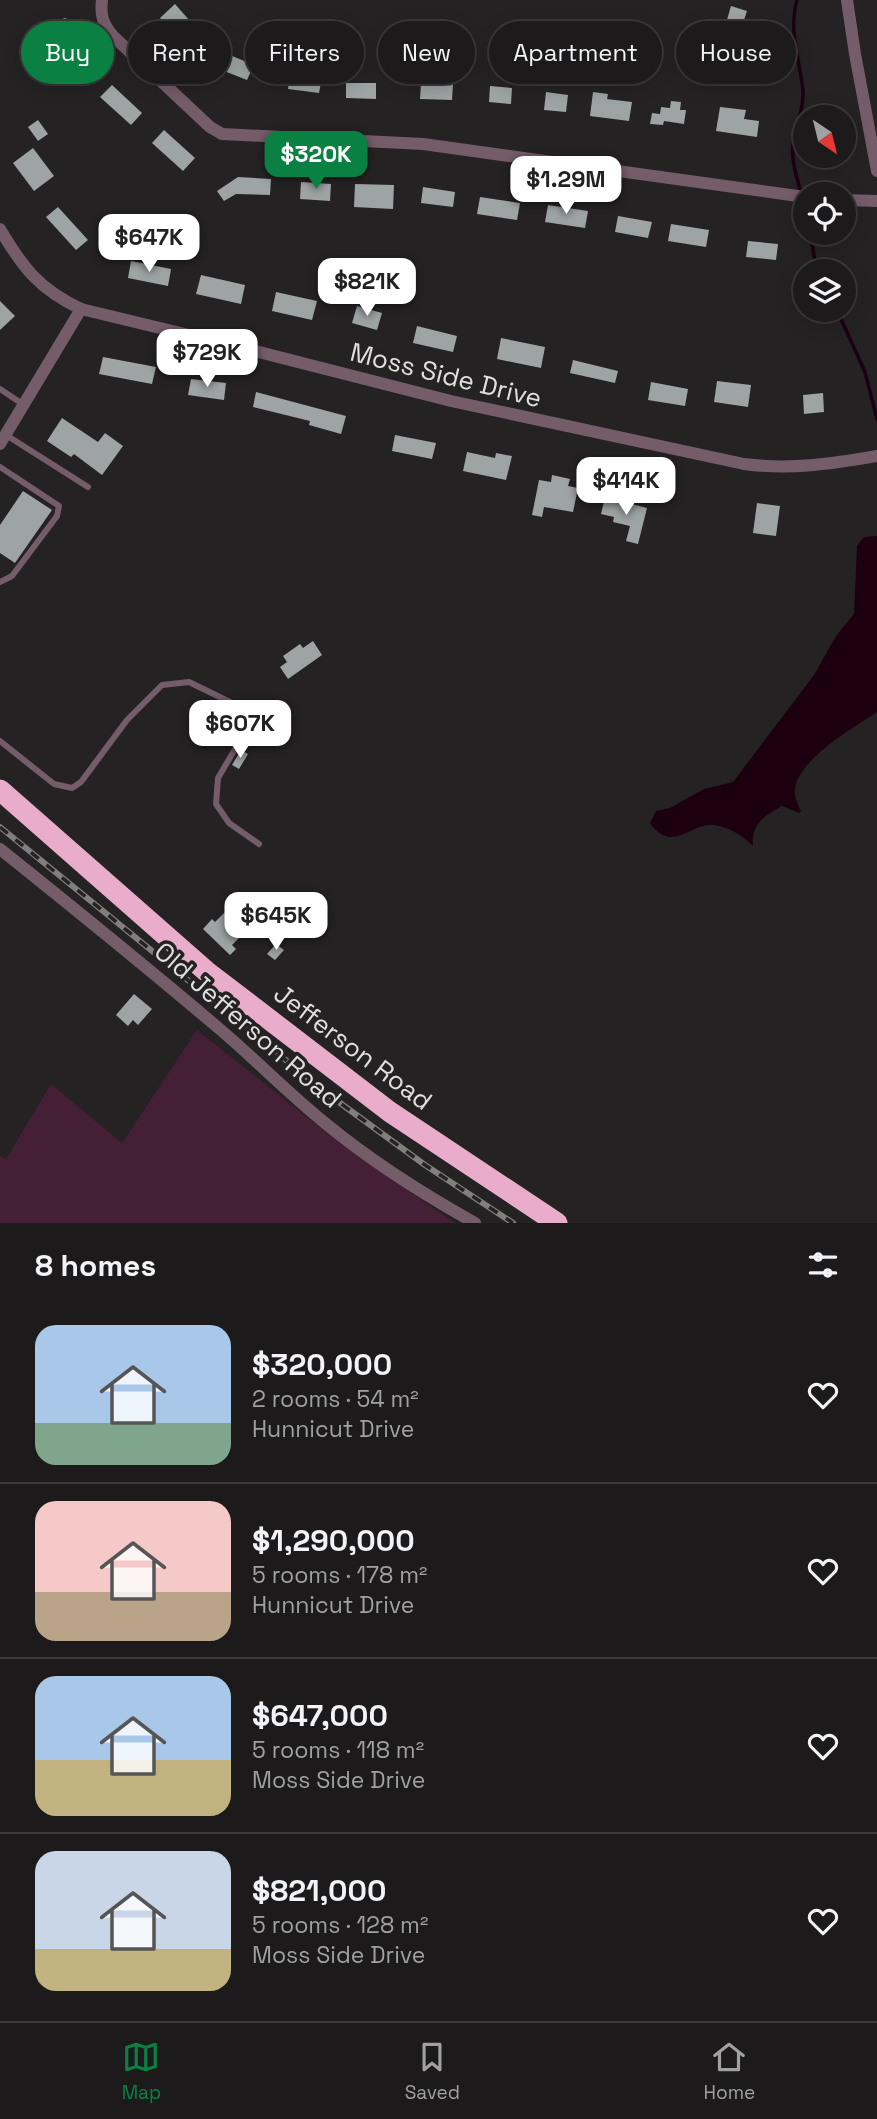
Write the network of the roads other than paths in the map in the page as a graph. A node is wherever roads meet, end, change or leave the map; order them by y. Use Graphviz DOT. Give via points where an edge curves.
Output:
graph roads {
  1 [pos="102,0"];
  2 [pos="847,0"];
  3 [pos="877,172"];
  4 [pos="793,195"];
  5 [pos="856,200"];
  6 [pos="877,201"];
  7 [pos="0,229"];
  8 [pos="81,309"];
  9 [pos="0,389"];
  10 [pos="24,405"];
  11 [pos="3,439"];
  12 [pos="877,456"];
  13 [pos="0,467"];
  14 [pos="88,487"];
  15 [pos="0,582"];
  16 [pos="0,741"];
  17 [pos="0,790"];
  18 [pos="259,844"];
  19 [pos="0,849"];
  20 [pos="475,1223"];
  21 [pos="557,1223"];
  1 -- 4 [label="street" via="103,22 114,37 222,134 423,144"];
  2 -- 3 [label="street"];
  5 -- 6 [label="street"];
  7 -- 8 [label="street, Moss Side Drive" via="40,285"];
  8 -- 10 [label="street"];
  8 -- 12 [label="street, Moss Side Drive" via="452,401 744,464 787,468"];
  9 -- 10 [label="lane"];
  10 -- 11 [label="street"];
  11 -- 14 [label="lane"];
  13 -- 15 [label="lane" via="60,506 12,576"];
  16 -- 18 [label="lane" via="54,785 72,788 162,685 189,682 232,703 242,718 244,734 218,778 216,804 229,823"];
  17 -- 21 [label="highway, Jefferson Road" via="228,988 390,1112"];
  19 -- 20 [label="street, Old Jefferson Road" via="113,938 346,1140"];
}
